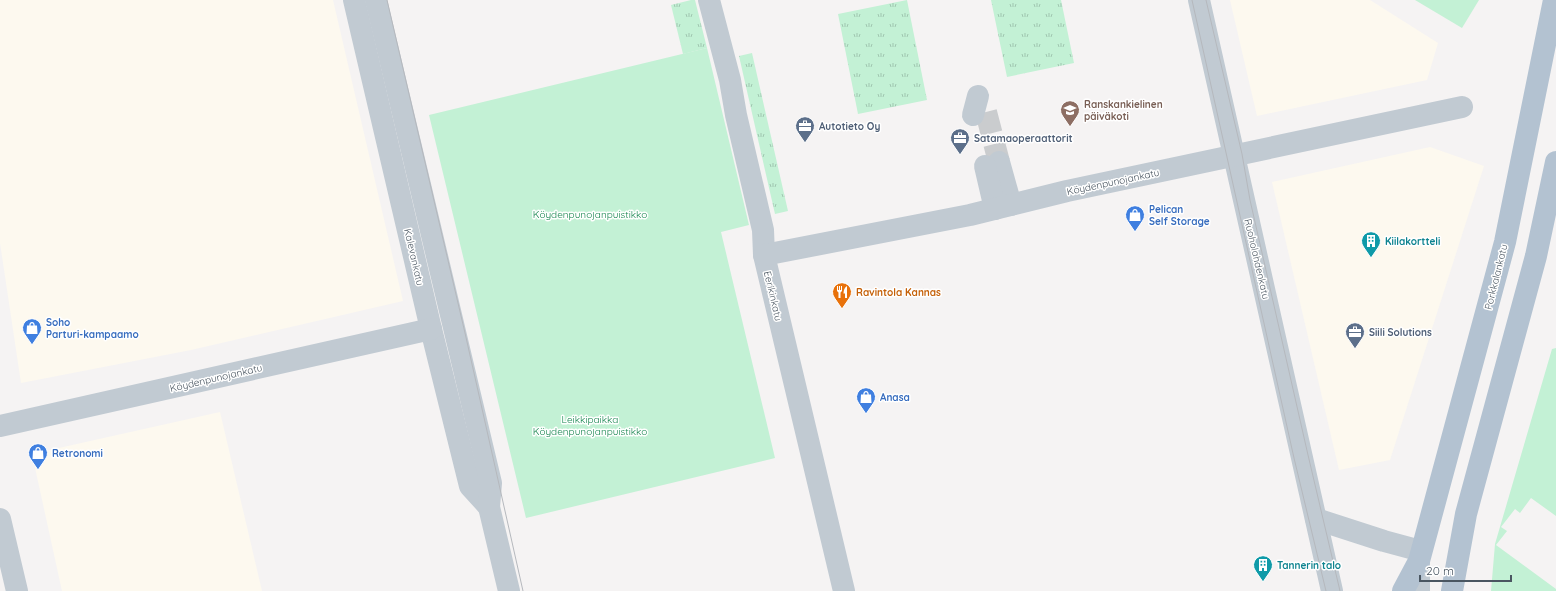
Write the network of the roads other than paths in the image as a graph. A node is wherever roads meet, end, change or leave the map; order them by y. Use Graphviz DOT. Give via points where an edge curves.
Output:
graph roads {
  1 [pos="354,0"];
  2 [pos="376,0"];
  3 [pos="709,0"];
  4 [pos="1199,0"];
  5 [pos="1554,0"];
  6 [pos="1462,108"];
  7 [pos="1235,156"];
  8 [pos="1556,162"];
  9 [pos="992,164"];
  10 [pos="1003,207"];
  11 [pos="764,255"];
  12 [pos="431,329"];
  13 [pos="0,426"];
  14 [pos="489,507"];
  15 [pos="0,519"];
  16 [pos="1316,519"];
  17 [pos="1420,556"];
  18 [pos="16,591"];
  19 [pos="509,591"];
  20 [pos="844,591"];
  21 [pos="1332,591"];
  22 [pos="1403,591"];
  23 [pos="1419,591"];
  24 [pos="1452,591"];
  1 -- 12 [label="street, Kalevankatu"];
  2 -- 14 [label="street, Kalevankatu" via="491,483"];
  3 -- 11 [label="street, Eerikinkatu" via="764,230"];
  4 -- 7 [label="street, Ruoholahdenkatu"];
  5 -- 17 [label="main road, Porkkalankatu" via="1492,295"];
  6 -- 7 [label="street, Köydenpunojankatu"];
  7 -- 10 [label="street, Köydenpunojankatu"];
  7 -- 16 [label="street, Ruoholahdenkatu"];
  8 -- 24 [label="main road" via="1524,304 1466,514"];
  9 -- 10 [label="street"];
  10 -- 11 [label="street, Köydenpunojankatu"];
  11 -- 20 [label="street, Eerikinkatu"];
  12 -- 13 [label="street, Köydenpunojankatu"];
  12 -- 14 [label="street, Kalevankatu" via="470,486"];
  14 -- 19 [label="street, Kalevankatu"];
  15 -- 18 [label="street"];
  16 -- 17 [label="street" via="1384,541"];
  16 -- 21 [label="street, Ruoholahdenkatu"];
  17 -- 22 [label="main road"];
  17 -- 23 [label="street"];
}
